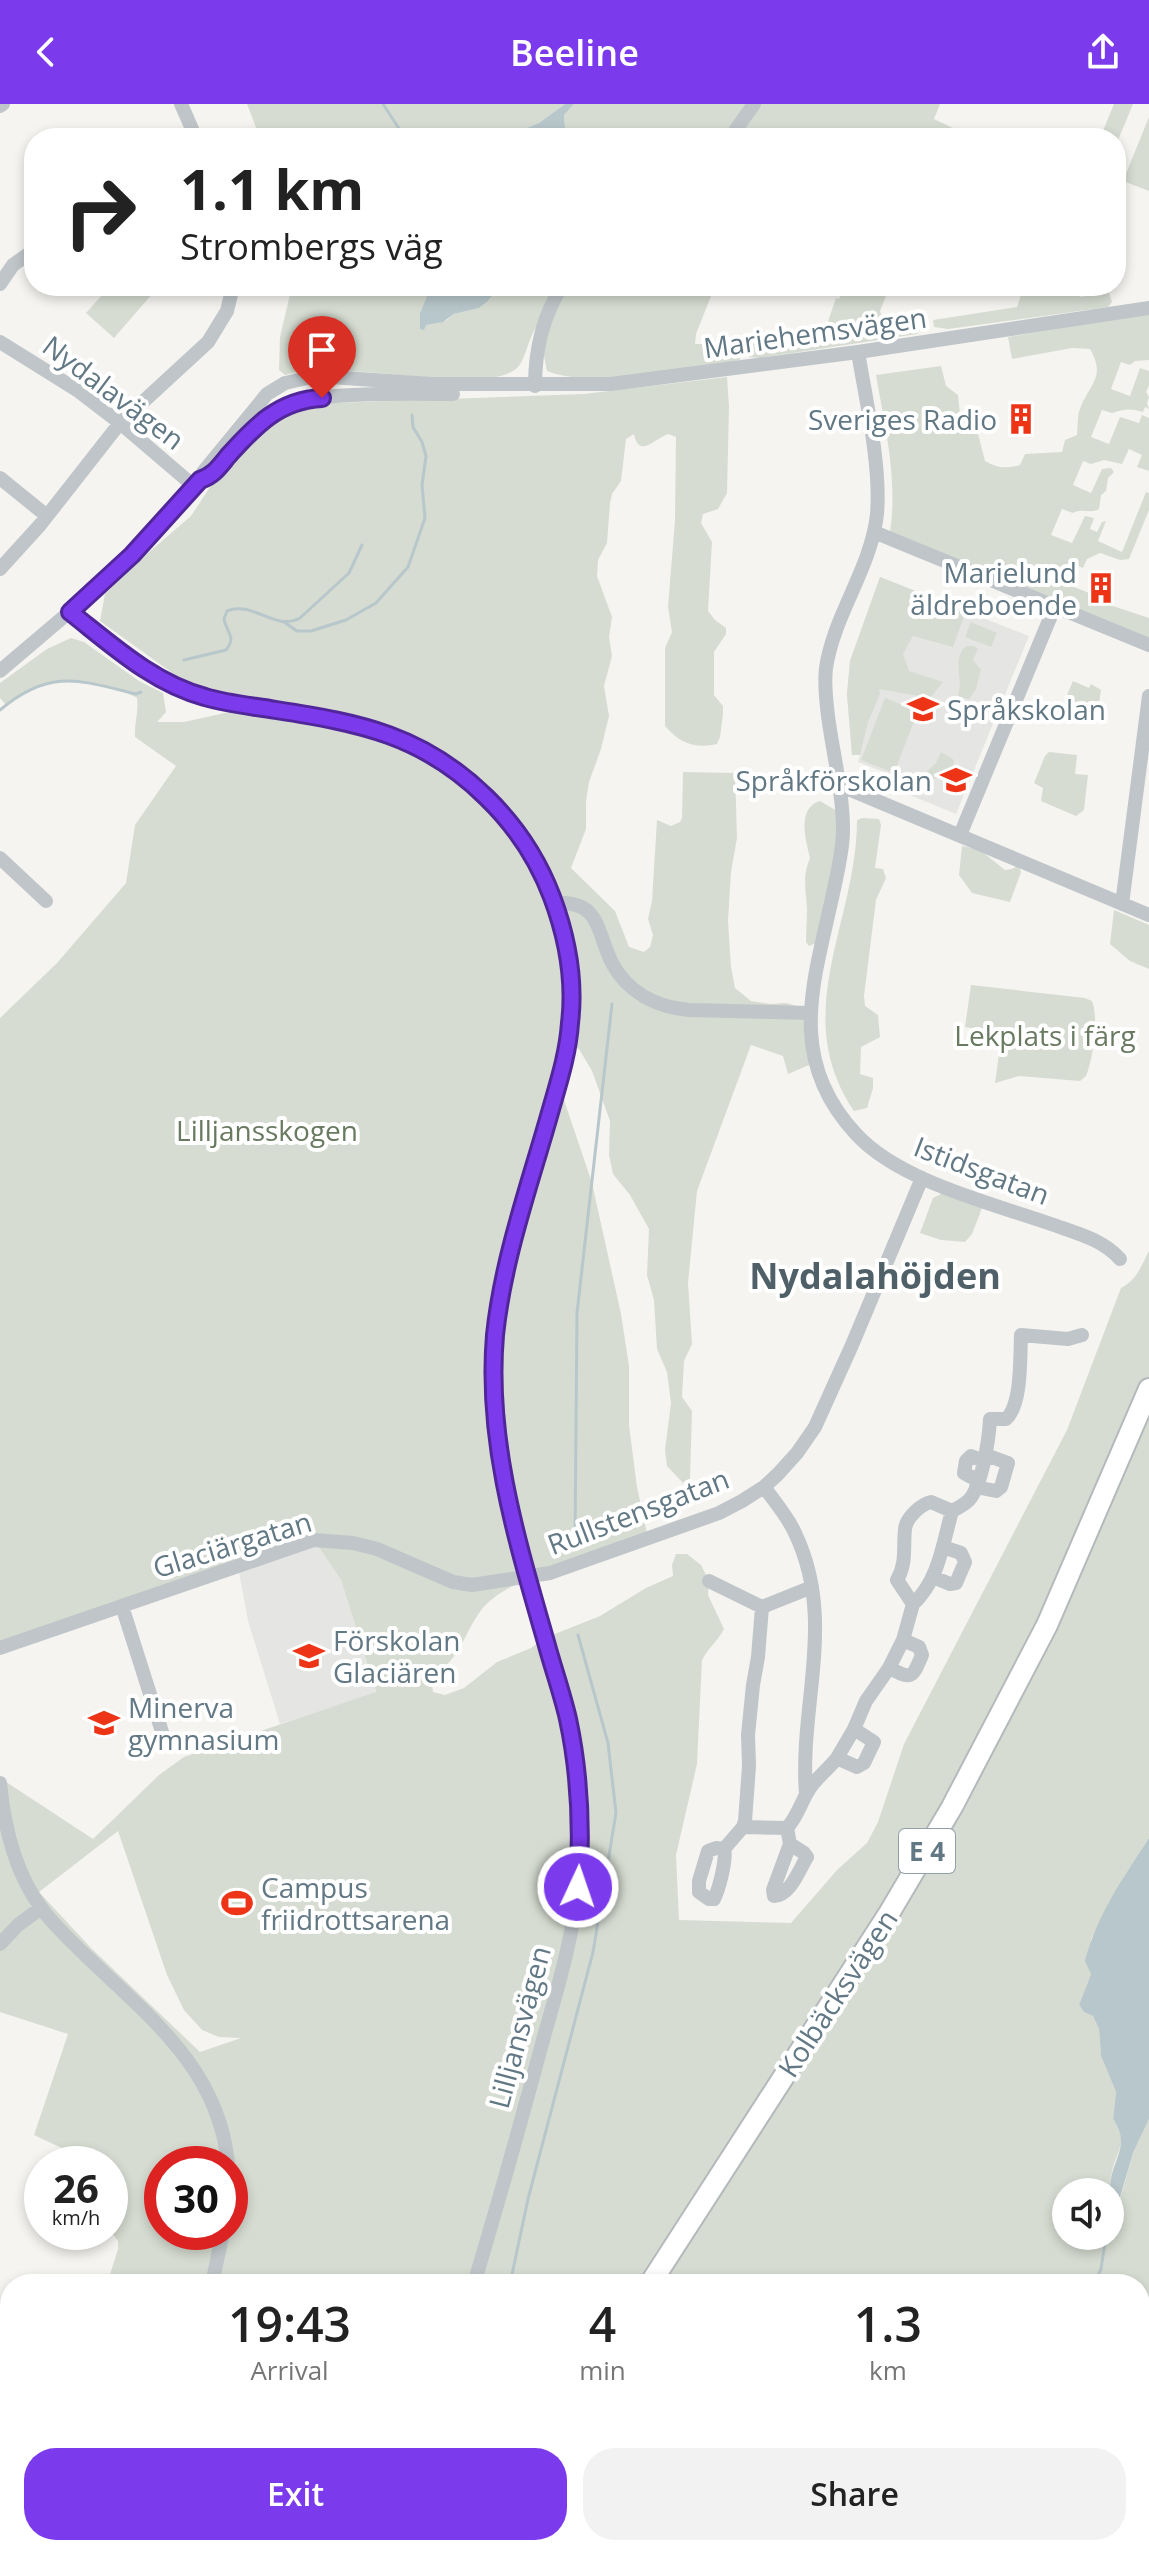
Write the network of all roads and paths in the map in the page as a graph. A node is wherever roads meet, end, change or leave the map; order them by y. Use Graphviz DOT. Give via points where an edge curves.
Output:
graph roads {
  1 [pos="181,104"];
  2 [pos="754,104"];
  3 [pos="192,128"];
  4 [pos="737,128"];
  5 [pos="24,257"];
  6 [pos="0,284"];
  7 [pos="231,296"];
  8 [pos="556,296"];
  9 [pos="1149,308"];
  10 [pos="0,342"];
  11 [pos="858,352"];
  12 [pos="535,386"];
  13 [pos="120,423"];
  14 [pos="0,478"];
  15 [pos="198,483"];
  16 [pos="47,516"];
  17 [pos="874,532"];
  18 [pos="0,569"];
  19 [pos="1055,606"];
  20 [pos="70,612"];
  21 [pos="1149,645"];
  22 [pos="0,671"];
  23 [pos="1149,696"];
  24 [pos="839,785"];
  25 [pos="960,835"];
  26 [pos="0,858"];
  27 [pos="46,901"];
  28 [pos="554,903"];
  29 [pos="1122,904"];
  30 [pos="1149,915"];
  31 [pos="810,1013"];
  32 [pos="922,1178"];
  33 [pos="1120,1259"];
  34 [pos="1082,1335"];
  35 [pos="1149,1389"];
  36 [pos="1149,1419"];
  37 [pos="985,1458"];
  38 [pos="977,1484"];
  39 [pos="764,1487"];
  40 [pos="952,1511"];
  41 [pos="943,1547"];
  42 [pos="933,1577"];
  43 [pos="528,1578"];
  44 [pos="709,1581"];
  45 [pos="812,1587"];
  46 [pos="913,1604"];
  47 [pos="122,1606"];
  48 [pos="762,1607"];
  49 [pos="903,1640"];
  50 [pos="0,1648"];
  51 [pos="889,1668"];
  52 [pos="854,1729"];
  53 [pos="163,1735"];
  54 [pos="837,1758"];
  55 [pos="0,1783"];
  56 [pos="806,1794"];
  57 [pos="743,1827"];
  58 [pos="787,1828"];
  59 [pos="790,1844"];
  60 [pos="724,1849"];
  61 [pos="41,1908"];
  62 [pos="0,1944"];
  63 [pos="225,2146"];
  64 [pos="219,2250"];
  65 [pos="214,2274"];
  66 [pos="477,2274"];
  67 [pos="656,2274"];
  68 [pos="670,2274"];
  1 -- 3 [label="street"];
  2 -- 4 [label="street"];
  5 -- 6 [label="street"];
  7 -- 13 [label="street" via="208,342"];
  8 -- 12 [label="street" via="537,346"];
  9 -- 11 [label="street, Mariehemsvägen"];
  10 -- 13 [label="street, Nydalavägen"];
  11 -- 12 [label="street, Mariehemsvägen" via="625,383"];
  11 -- 17 [label="street, Istidsgatan" via="877,481"];
  12 -- 15 [label="street, Mariehemsvägen" via="293,402 262,422 212,476"];
  12 -- 15 [label="street, Mariehemsvägen" via="316,376 294,380 267,394"];
  13 -- 15 [label="street, Nydalavägen"];
  13 -- 16 [label="street"];
  14 -- 16 [label="street"];
  15 -- 20 [label="street"];
  16 -- 18 [label="street"];
  17 -- 19 [label="street"];
  17 -- 24 [label="street, Istidsgatan" via="825,670"];
  19 -- 21 [label="street"];
  19 -- 25 [label="street"];
  20 -- 22 [label="street"];
  20 -- 28 [label="street, Lilljansvägen" via="174,686 207,698 366,726 423,750 498,809 534,860"];
  23 -- 29 [label="street"];
  24 -- 25 [label="street"];
  24 -- 31 [label="street, Istidsgatan" via="842,845"];
  25 -- 29 [label="street"];
  26 -- 27 [label="street"];
  28 -- 31 [label="street" via="573,902 593,916 613,964 637,992 654,1002 689,1010"];
  28 -- 43 [label="street, Lilljansvägen" via="568,958 570,1026 503,1281 494,1361 500,1462"];
  29 -- 30 [label="street"];
  31 -- 32 [label="street, Istidsgatan" via="811,1042 831,1101 876,1153"];
  32 -- 33 [label="street, Istidsgatan" via="1095,1239"];
  32 -- 39 [label="street, Rullstensgatan" via="815,1427"];
  34 -- 37 [label="street" via="1021,1335 1015,1406 1009,1417 990,1419"];
  35 -- 67 [label="highway, Kolbäcksvägen / E 4" via="1073,1570 971,1773 888,1915"];
  36 -- 68 [label="highway, Kolbäcksvägen / E 4" via="1058,1629 962,1813"];
  37 -- 38 [label="street"];
  37 -- 38 [label="street" via="1008,1463 1001,1487 996,1491"];
  38 -- 40 [label="street" via="968,1501"];
  39 -- 43 [label="street, Rullstensgatan" via="719,1513"];
  39 -- 45 [label="street, Rullstensgatan" via="795,1531"];
  40 -- 41 [label="street"];
  40 -- 46 [label="street" via="928,1502 905,1526 904,1563 897,1580"];
  41 -- 42 [label="street"];
  41 -- 42 [label="street" via="961,1553 965,1562 956,1583"];
  42 -- 46 [label="street"];
  43 -- 47 [label="street, Glaciärgatan" via="472,1585 453,1582 377,1549 314,1540"];
  43 -- 66 [label="street, Lilljansvägen" via="574,1752 578,1887 566,1957"];
  44 -- 48 [label="street"];
  45 -- 48 [label="street"];
  45 -- 56 [label="street, Rullstensgatan" via="817,1614"];
  46 -- 49 [label="street"];
  47 -- 50 [label="street, Glaciärgatan"];
  47 -- 53 [label="street"];
  48 -- 57 [label="street"];
  49 -- 51 [label="street"];
  49 -- 51 [label="street" via="922,1652 914,1673 907,1677"];
  51 -- 52 [label="street"];
  52 -- 54 [label="street"];
  52 -- 54 [label="street" via="874,1742 864,1763 857,1767"];
  54 -- 56 [label="street"];
  55 -- 61 [label="street" via="14,1853"];
  56 -- 58 [label="street"];
  57 -- 58 [label="street"];
  57 -- 60 [label="street"];
  58 -- 59 [label="street"];
  61 -- 62 [label="street"];
  61 -- 63 [label="street" via="192,2064 216,2110"];
  64 -- 65 [label="street"];
}
